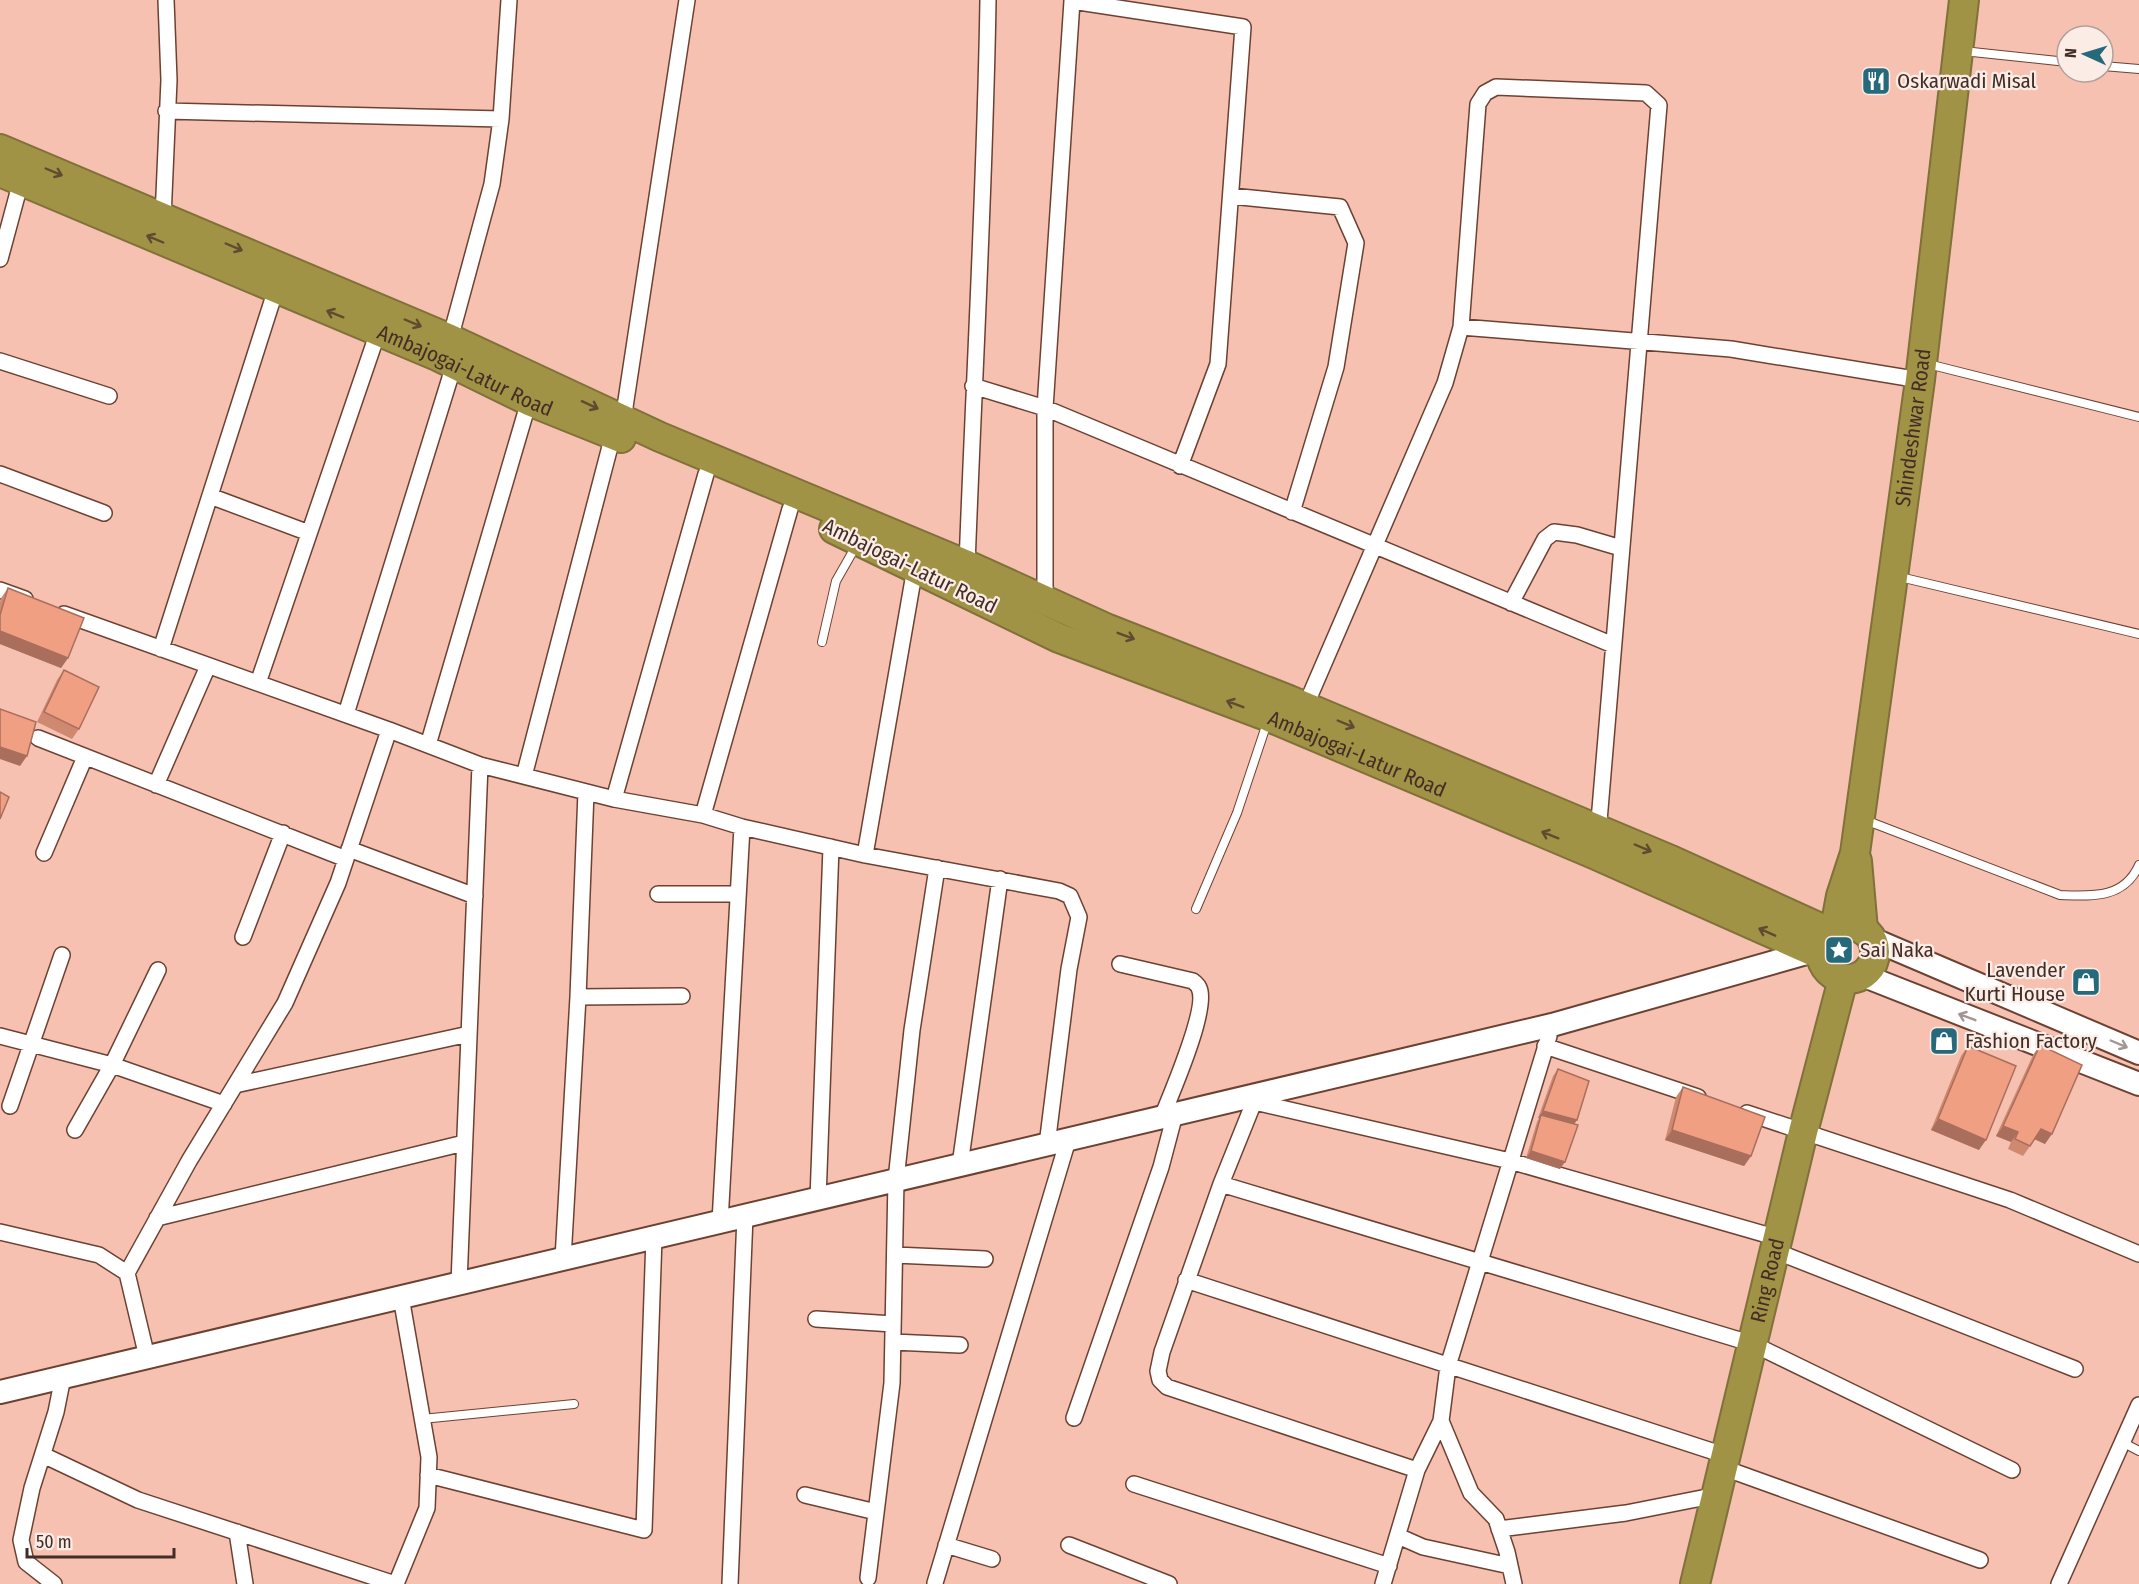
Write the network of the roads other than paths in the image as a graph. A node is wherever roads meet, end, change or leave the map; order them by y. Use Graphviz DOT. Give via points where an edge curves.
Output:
graph roads {
  1 [pos="166,0"];
  2 [pos="509,0"];
  3 [pos="687,0"];
  4 [pos="988,0"];
  5 [pos="1072,0"];
  6 [pos="1964,0"];
  7 [pos="1958,51"];
  8 [pos="2055,61"];
  9 [pos="2115,67"];
  10 [pos="2139,69"];
  11 [pos="166,111"];
  12 [pos="501,119"];
  13 [pos="0,149"];
  14 [pos="11,177"];
  15 [pos="1231,195"];
  16 [pos="163,218"];
  17 [pos="0,259"];
  18 [pos="276,290"];
  19 [pos="1461,327"];
  20 [pos="378,332"];
  21 [pos="1638,341"];
  22 [pos="452,352"];
  23 [pos="0,361"];
  24 [pos="1921,371"];
  25 [pos="973,386"];
  26 [pos="109,396"];
  27 [pos="529,401"];
  28 [pos="1045,408"];
  29 [pos="2139,417"];
  30 [pos="618,427"];
  31 [pos="1180,466"];
  32 [pos="0,474"];
  33 [pos="706,474"];
  34 [pos="210,496"];
  35 [pos="790,509"];
  36 [pos="1292,512"];
  37 [pos="104,513"];
  38 [pos="309,532"];
  39 [pos="859,540"];
  40 [pos="1373,546"];
  41 [pos="1621,548"];
  42 [pos="968,565"];
  43 [pos="915,568"];
  44 [pos="1893,575"];
  45 [pos="0,590"];
  46 [pos="1511,603"];
  47 [pos="1040,613"];
  48 [pos="2139,634"];
  49 [pos="822,642"];
  50 [pos="1613,645"];
  51 [pos="161,649"];
  52 [pos="208,666"];
  53 [pos="258,683"];
  54 [pos="1305,707"];
  55 [pos="346,714"];
  56 [pos="1269,717"];
  57 [pos="389,730"];
  58 [pos="38,738"];
  59 [pos="428,745"];
  60 [pos="85,757"];
  61 [pos="480,765"];
  62 [pos="524,776"];
  63 [pos="156,785"];
  64 [pos="586,792"];
  65 [pos="614,799"];
  66 [pos="703,815"];
  67 [pos="1859,817"];
  68 [pos="742,827"];
  69 [pos="283,833"];
  70 [pos="1596,842"];
  71 [pos="831,847"];
  72 [pos="44,853"];
  73 [pos="1855,853"];
  74 [pos="347,854"];
  75 [pos="865,855"];
  76 [pos="2139,865"];
  77 [pos="937,868"];
  78 [pos="1000,879"];
  79 [pos="658,894"];
  80 [pos="738,894"];
  81 [pos="474,896"];
  82 [pos="1196,909"];
  83 [pos="1867,934"];
  84 [pos="243,937"];
  85 [pos="1824,942"];
  86 [pos="62,955"];
  87 [pos="1120,964"];
  88 [pos="158,970"];
  89 [pos="1852,977"];
  90 [pos="682,996"];
  91 [pos="578,997"];
  92 [pos="469,1034"];
  93 [pos="0,1036"];
  94 [pos="1549,1036"];
  95 [pos="32,1044"];
  96 [pos="2139,1053"];
  97 [pos="112,1065"];
  98 [pos="2139,1084"];
  99 [pos="235,1085"];
  100 [pos="1247,1101"];
  101 [pos="1713,1102"];
  102 [pos="224,1104"];
  103 [pos="10,1106"];
  104 [pos="1736,1110"];
  105 [pos="1168,1116"];
  106 [pos="75,1130"];
  107 [pos="1803,1132"];
  108 [pos="1057,1142"];
  109 [pos="464,1143"];
  110 [pos="1510,1161"];
  111 [pos="960,1165"];
  112 [pos="896,1180"];
  113 [pos="1221,1184"];
  114 [pos="818,1198"];
  115 [pos="745,1216"];
  116 [pos="158,1218"];
  117 [pos="720,1222"];
  118 [pos="0,1232"];
  119 [pos="654,1238"];
  120 [pos="1777,1244"];
  121 [pos="2139,1254"];
  122 [pos="894,1255"];
  123 [pos="563,1259"];
  124 [pos="985,1259"];
  125 [pos="1480,1260"];
  126 [pos="127,1273"];
  127 [pos="1186,1280"];
  128 [pos="459,1284"];
  129 [pos="401,1297"];
  130 [pos="816,1319"];
  131 [pos="893,1324"];
  132 [pos="893,1342"];
  133 [pos="1753,1344"];
  134 [pos="960,1345"];
  135 [pos="147,1357"];
  136 [pos="1448,1366"];
  137 [pos="2075,1369"];
  138 [pos="63,1377"];
  139 [pos="0,1392"];
  140 [pos="574,1404"];
  141 [pos="2139,1405"];
  142 [pos="1074,1418"];
  143 [pos="422,1419"];
  144 [pos="1441,1421"];
  145 [pos="2122,1442"];
  146 [pos="2139,1451"];
  147 [pos="42,1455"];
  148 [pos="1726,1462"];
  149 [pos="1417,1470"];
  150 [pos="2012,1470"];
  151 [pos="428,1475"];
  152 [pos="1134,1484"];
  153 [pos="805,1495"];
  154 [pos="1717,1495"];
  155 [pos="876,1512"];
  156 [pos="1499,1529"];
  157 [pos="237,1532"];
  158 [pos="1398,1536"];
  159 [pos="946,1545"];
  160 [pos="1069,1545"];
  161 [pos="992,1559"];
  162 [pos="1980,1560"];
  163 [pos="1389,1566"];
  164 [pos="1510,1566"];
  165 [pos="868,1578"];
  166 [pos="935,1583"];
  167 [pos="54,1584"];
  168 [pos="245,1584"];
  169 [pos="395,1584"];
  170 [pos="730,1584"];
  171 [pos="1169,1584"];
  172 [pos="1383,1584"];
  173 [pos="1514,1584"];
  174 [pos="1695,1584"];
  175 [pos="2060,1584"];
  1 -- 11 [label="street"];
  2 -- 12 [label="street"];
  3 -- 30 [label="street"];
  4 -- 25 [label="street" via="985,172"];
  5 -- 15 [label="street" via="1243,27"];
  5 -- 28 [label="street"];
  6 -- 7 [label="highway, Shindeshwar Road"];
  7 -- 8 [label="lane"];
  7 -- 24 [label="highway, Shindeshwar Road"];
  9 -- 10 [label="lane"];
  11 -- 12 [label="street"];
  11 -- 16 [label="street"];
  12 -- 22 [label="street" via="492,184"];
  13 -- 16 [label="highway, one-way"];
  14 -- 17 [label="street"];
  18 -- 14 [label="highway, Ambajogai-Latur Road, one-way"];
  15 -- 31 [label="street" via="1218,364"];
  15 -- 36 [label="street" via="1340,207 1356,243 1336,367"];
  16 -- 22 [label="highway, one-way"];
  20 -- 18 [label="highway, Ambajogai-Latur Road, one-way"];
  18 -- 34 [label="street"];
  19 -- 21 [label="street"];
  19 -- 21 [label="street" via="1478,104 1485,93 1496,87 1634,91 1646,93 1659,105"];
  19 -- 40 [label="street" via="1445,383"];
  20 -- 22 [label="highway, Ambajogai-Latur Road"];
  20 -- 38 [label="street"];
  21 -- 24 [label="street"];
  21 -- 41 [label="street"];
  22 -- 27 [label="highway, Ambajogai-Latur Road"];
  22 -- 30 [label="highway, one-way"];
  22 -- 55 [label="street"];
  23 -- 26 [label="street"];
  24 -- 29 [label="lane"];
  24 -- 44 [label="highway, Shindeshwar Road"];
  25 -- 28 [label="street"];
  25 -- 42 [label="street"];
  27 -- 30 [label="highway, Ambajogai-Latur Road"];
  27 -- 59 [label="street"];
  28 -- 31 [label="street"];
  28 -- 47 [label="street"];
  30 -- 33 [label="highway, Ambajogai-Latur Road"];
  30 -- 42 [label="highway"];
  30 -- 62 [label="street"];
  31 -- 36 [label="street"];
  32 -- 37 [label="street"];
  33 -- 35 [label="highway, Ambajogai-Latur Road"];
  33 -- 65 [label="street"];
  34 -- 38 [label="street"];
  34 -- 51 [label="street"];
  35 -- 39 [label="highway, Ambajogai-Latur Road"];
  35 -- 66 [label="street"];
  36 -- 40 [label="street"];
  38 -- 53 [label="street"];
  39 -- 43 [label="highway, Ambajogai-Latur Road"];
  39 -- 49 [label="lane" via="836,581"];
  40 -- 46 [label="street"];
  40 -- 54 [label="street"];
  41 -- 46 [label="street" via="1554,532 1545,539"];
  41 -- 50 [label="street"];
  42 -- 47 [label="highway"];
  43 -- 47 [label="highway, Ambajogai-Latur Road"];
  43 -- 75 [label="street"];
  44 -- 48 [label="lane"];
  44 -- 67 [label="highway, Shindeshwar Road"];
  45 -- 51 [label="street"];
  46 -- 50 [label="street"];
  47 -- 54 [label="highway, one-way" via="1108,629"];
  56 -- 47 [label="highway, Ambajogai-Latur Road, one-way" via="1059,638"];
  50 -- 70 [label="street"];
  51 -- 52 [label="street"];
  52 -- 53 [label="street"];
  52 -- 63 [label="street"];
  53 -- 55 [label="street"];
  54 -- 70 [label="highway, one-way"];
  55 -- 57 [label="street"];
  70 -- 56 [label="highway, Ambajogai-Latur Road, one-way"];
  56 -- 82 [label="lane" via="1237,813"];
  57 -- 59 [label="street"];
  57 -- 74 [label="street"];
  58 -- 60 [label="street"];
  59 -- 61 [label="street"];
  60 -- 63 [label="street"];
  60 -- 72 [label="street"];
  61 -- 62 [label="street"];
  61 -- 81 [label="street"];
  62 -- 64 [label="street"];
  63 -- 69 [label="street"];
  64 -- 65 [label="street"];
  64 -- 91 [label="street"];
  65 -- 66 [label="street"];
  66 -- 68 [label="street"];
  67 -- 73 [label="highway, Shindeshwar Road"];
  67 -- 76 [label="lane" via="2060,895 2092,896 2119,891"];
  68 -- 71 [label="street"];
  68 -- 80 [label="street"];
  69 -- 74 [label="street"];
  69 -- 84 [label="street"];
  70 -- 85 [label="highway, Ambajogai-Latur Road"];
  71 -- 75 [label="street"];
  71 -- 114 [label="street"];
  73 -- 83 [label="highway, Shindeshwar Road"];
  73 -- 85 [label="highway, Shindeshwar Road"];
  74 -- 81 [label="street"];
  74 -- 99 [label="street" via="285,1003"];
  75 -- 77 [label="street"];
  77 -- 78 [label="street"];
  77 -- 112 [label="street" via="912,1030"];
  78 -- 108 [label="street" via="1070,896 1079,917 1069,969"];
  78 -- 111 [label="street"];
  79 -- 80 [label="street"];
  80 -- 117 [label="street"];
  81 -- 92 [label="street"];
  83 -- 85 [label="highway, Ambajogai-Latur Road" via="1850,925"];
  83 -- 89 [label="highway" via="1874,959"];
  83 -- 96 [label="main road, Ambajogai-Latur Road, one-way"];
  85 -- 89 [label="highway, Ambajogai-Latur Road" via="1824,966 1832,975"];
  85 -- 94 [label="main road"];
  86 -- 95 [label="street"];
  87 -- 105 [label="street" via="1192,981 1200,988 1195,1029"];
  88 -- 97 [label="street"];
  98 -- 89 [label="main road, Ambajogai-Latur Road, one-way"];
  89 -- 107 [label="highway, Ring Road"];
  90 -- 91 [label="street"];
  91 -- 123 [label="street"];
  92 -- 99 [label="street"];
  92 -- 109 [label="street"];
  93 -- 95 [label="street"];
  94 -- 100 [label="main road"];
  94 -- 101 [label="street"];
  94 -- 110 [label="street"];
  95 -- 97 [label="street"];
  95 -- 103 [label="street"];
  97 -- 102 [label="street"];
  97 -- 106 [label="street"];
  99 -- 102 [label="street"];
  100 -- 105 [label="main road"];
  100 -- 110 [label="street"];
  100 -- 113 [label="street"];
  102 -- 116 [label="street"];
  104 -- 107 [label="street"];
  105 -- 108 [label="main road"];
  105 -- 142 [label="street" via="1161,1167"];
  107 -- 120 [label="highway, Ring Road"];
  107 -- 121 [label="street" via="2010,1200"];
  108 -- 111 [label="main road"];
  108 -- 159 [label="street"];
  109 -- 116 [label="street"];
  109 -- 128 [label="street"];
  110 -- 120 [label="street"];
  110 -- 125 [label="street"];
  111 -- 112 [label="main road"];
  112 -- 114 [label="main road"];
  112 -- 122 [label="street"];
  113 -- 125 [label="street"];
  113 -- 127 [label="street"];
  114 -- 115 [label="main road"];
  115 -- 117 [label="main road"];
  115 -- 170 [label="street"];
  116 -- 126 [label="street"];
  117 -- 119 [label="main road"];
  118 -- 126 [label="street" via="99,1255"];
  119 -- 123 [label="main road"];
  119 -- 151 [label="street" via="644,1530"];
  120 -- 133 [label="highway, Ring Road"];
  120 -- 137 [label="street"];
  122 -- 124 [label="street"];
  122 -- 131 [label="street"];
  123 -- 128 [label="main road"];
  125 -- 133 [label="street"];
  125 -- 136 [label="street"];
  126 -- 135 [label="street"];
  127 -- 136 [label="street"];
  127 -- 149 [label="street" via="1158,1371 1167,1387"];
  128 -- 129 [label="main road"];
  129 -- 135 [label="main road"];
  129 -- 143 [label="street"];
  130 -- 131 [label="street"];
  131 -- 132 [label="street"];
  132 -- 134 [label="street"];
  132 -- 155 [label="street" via="892,1383"];
  133 -- 148 [label="highway, Ring Road"];
  133 -- 150 [label="street"];
  135 -- 138 [label="main road"];
  136 -- 144 [label="street"];
  136 -- 148 [label="street"];
  138 -- 139 [label="main road"];
  138 -- 147 [label="street"];
  140 -- 143 [label="lane"];
  141 -- 145 [label="street"];
  143 -- 151 [label="street"];
  144 -- 149 [label="street"];
  144 -- 156 [label="street" via="1471,1493 1496,1519"];
  145 -- 146 [label="lane"];
  145 -- 175 [label="street"];
  147 -- 157 [label="street" via="138,1500"];
  147 -- 167 [label="street" via="21,1540 26,1562"];
  148 -- 154 [label="highway, Ring Road"];
  148 -- 162 [label="street"];
  149 -- 158 [label="street"];
  151 -- 169 [label="street" via="427,1508"];
  152 -- 163 [label="street"];
  153 -- 155 [label="street"];
  154 -- 156 [label="street" via="1626,1513"];
  154 -- 174 [label="highway, Ring Road"];
  155 -- 165 [label="street"];
  156 -- 164 [label="street"];
  157 -- 168 [label="street"];
  157 -- 169 [label="street"];
  158 -- 163 [label="street"];
  158 -- 164 [label="street" via="1423,1547"];
  159 -- 161 [label="street"];
  159 -- 166 [label="street"];
  160 -- 171 [label="street"];
  163 -- 172 [label="street"];
  164 -- 173 [label="street"];
}
